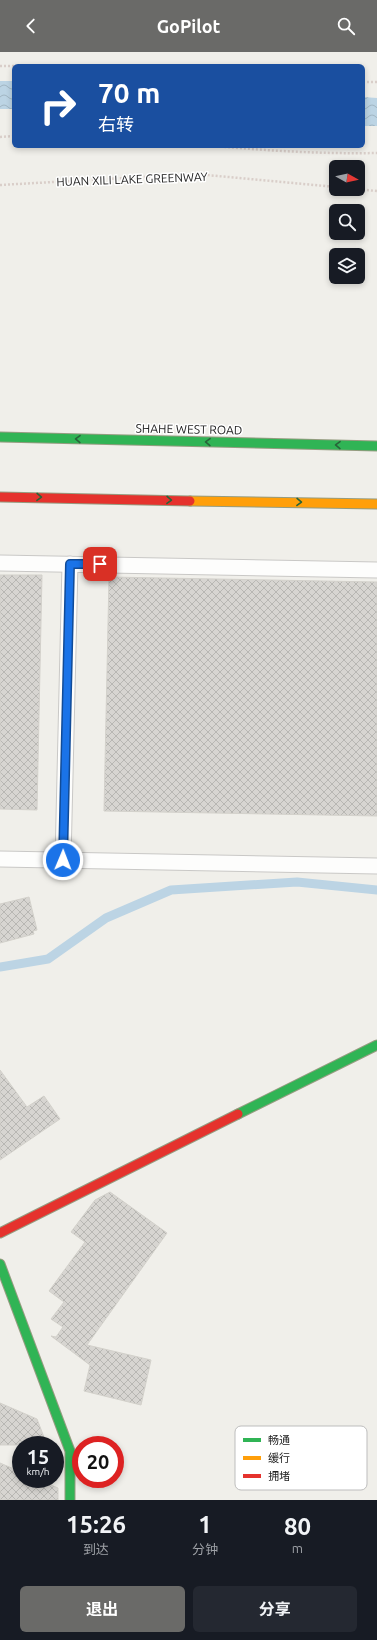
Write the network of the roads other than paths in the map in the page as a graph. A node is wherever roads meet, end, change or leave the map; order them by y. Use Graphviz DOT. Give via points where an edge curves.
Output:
graph roads {
  1 [pos="0,437"];
  2 [pos="377,446"];
  3 [pos="0,496"];
  4 [pos="377,504"];
  5 [pos="0,563"];
  6 [pos="70,564"];
  7 [pos="377,570"];
  8 [pos="0,859"];
  9 [pos="63,860"];
  10 [pos="377,866"];
  11 [pos="377,1045"];
  12 [pos="0,1233"];
  13 [pos="0,1264"];
  14 [pos="70,1500"];
  2 -- 1 [label="main road, SHAHE WEST ROAD, one-way"];
  3 -- 4 [label="main road, one-way"];
  5 -- 6 [label="lane"];
  6 -- 7 [label="lane"];
  6 -- 9 [label="lane"];
  8 -- 9 [label="lane"];
  9 -- 10 [label="lane"];
  11 -- 12 [label="main road"];
  13 -- 14 [label="main road" via="70,1451"];
}
